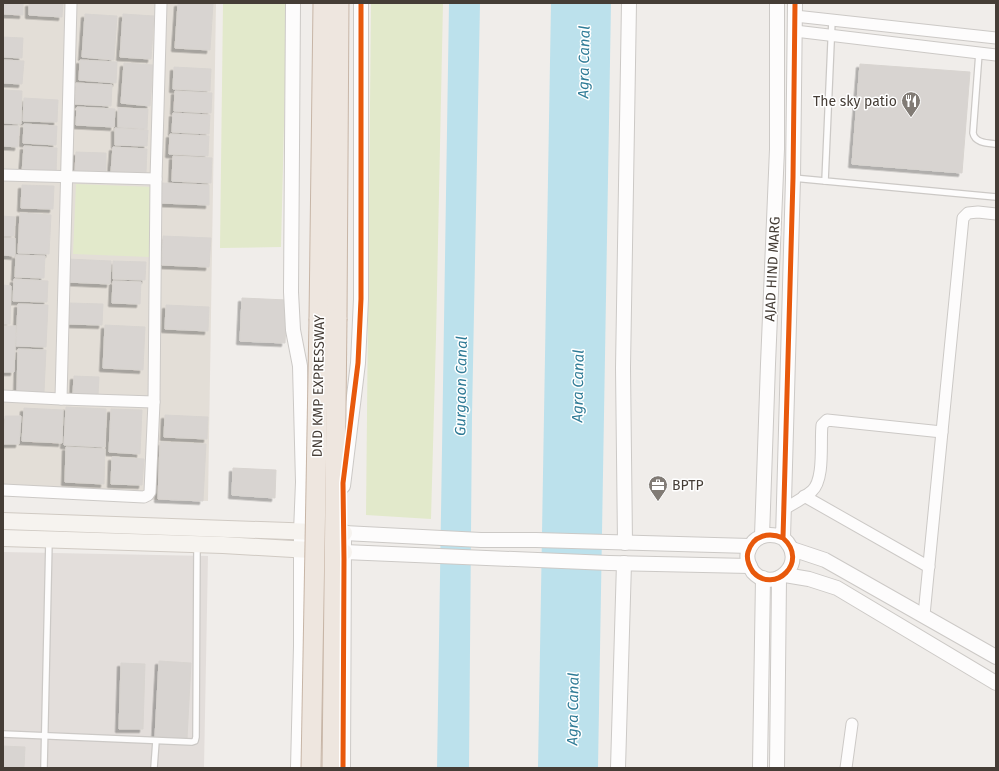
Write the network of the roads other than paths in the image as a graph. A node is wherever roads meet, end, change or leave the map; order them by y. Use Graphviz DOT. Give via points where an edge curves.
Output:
graph roads {
  1 [pos="71,3"];
  2 [pos="161,3"];
  3 [pos="293,3"];
  4 [pos="323,3"];
  5 [pos="339,3"];
  6 [pos="361,3"];
  7 [pos="629,3"];
  8 [pos="777,3"];
  9 [pos="795,9"];
  10 [pos="832,20"];
  11 [pos="795,31"];
  12 [pos="831,35"];
  13 [pos="996,38"];
  14 [pos="979,53"];
  15 [pos="996,55"];
  16 [pos="996,144"];
  17 [pos="3,176"];
  18 [pos="67,177"];
  19 [pos="156,178"];
  20 [pos="793,178"];
  21 [pos="825,181"];
  22 [pos="996,197"];
  23 [pos="996,214"];
  24 [pos="328,319"];
  25 [pos="3,396"];
  26 [pos="61,400"];
  27 [pos="154,402"];
  28 [pos="767,416"];
  29 [pos="786,416"];
  30 [pos="942,432"];
  31 [pos="3,490"];
  32 [pos="804,496"];
  33 [pos="784,509"];
  34 [pos="3,521"];
  35 [pos="301,532"];
  36 [pos="344,533"];
  37 [pos="762,536"];
  38 [pos="3,538"];
  39 [pos="49,540"];
  40 [pos="508,540"];
  41 [pos="625,543"];
  42 [pos="787,543"];
  43 [pos="197,544"];
  44 [pos="750,546"];
  45 [pos="301,549"];
  46 [pos="344,552"];
  47 [pos="507,558"];
  48 [pos="624,563"];
  49 [pos="750,566"];
  50 [pos="929,567"];
  51 [pos="782,576"];
  52 [pos="763,578"];
  53 [pos="924,615"];
  54 [pos="996,657"];
  55 [pos="996,683"];
  56 [pos="852,724"];
  57 [pos="3,734"];
  58 [pos="45,736"];
  59 [pos="156,741"];
  60 [pos="44,768"];
  61 [pos="154,768"];
  62 [pos="298,768"];
  63 [pos="311,768"];
  64 [pos="332,768"];
  65 [pos="343,768"];
  66 [pos="618,768"];
  67 [pos="760,768"];
  68 [pos="777,768"];
  69 [pos="846,768"];
  1 -- 18 [label="street"];
  2 -- 19 [label="street"];
  3 -- 35 [label="street" via="291,292 293,330 300,366 303,482"];
  4 -- 24 [label="highway, DND KMP EXPRESSWAY"];
  5 -- 24 [label="highway, DND KMP EXPRESSWAY"];
  6 -- 36 [label="street" via="361,299 358,363 343,483"];
  7 -- 41 [label="street" via="623,368"];
  8 -- 28 [label="street, AJAD HIND MARG" via="777,150"];
  9 -- 10 [label="street"];
  9 -- 11 [label="street"];
  10 -- 12 [label="lane"];
  10 -- 13 [label="street"];
  11 -- 12 [label="street"];
  11 -- 20 [label="street"];
  12 -- 14 [label="street"];
  12 -- 21 [label="lane"];
  14 -- 15 [label="street"];
  14 -- 16 [label="lane" via="973,133 977,140"];
  17 -- 18 [label="street"];
  18 -- 19 [label="street"];
  18 -- 26 [label="street"];
  19 -- 27 [label="street"];
  20 -- 21 [label="lane"];
  20 -- 29 [label="street"];
  21 -- 22 [label="lane"];
  23 -- 30 [label="street" via="968,213 963,218"];
  24 -- 63 [label="highway, DND KMP EXPRESSWAY, bridge"];
  24 -- 64 [label="highway, DND KMP EXPRESSWAY, bridge"];
  25 -- 26 [label="street"];
  26 -- 27 [label="street"];
  27 -- 31 [label="street" via="148,496"];
  28 -- 29 [label="street"];
  28 -- 37 [label="street, AJAD HIND MARG"];
  29 -- 33 [label="street"];
  30 -- 32 [label="street" via="827,420 821,431 819,480 812,492"];
  30 -- 50 [label="street"];
  32 -- 33 [label="street"];
  32 -- 50 [label="street"];
  33 -- 42 [label="street"];
  34 -- 35 [label="main road"];
  35 -- 36 [label="main road"];
  35 -- 45 [label="street"];
  36 -- 40 [label="street"];
  36 -- 46 [label="street"];
  37 -- 42 [label="street" via="776,535"];
  37 -- 44 [label="street"];
  38 -- 39 [label="main road"];
  39 -- 43 [label="main road"];
  39 -- 58 [label="lane"];
  40 -- 41 [label="street"];
  40 -- 47 [label="street"];
  41 -- 44 [label="street"];
  42 -- 51 [label="street" via="793,556 793,563"];
  42 -- 53 [label="street" via="826,560"];
  43 -- 45 [label="main road"];
  43 -- 59 [label="lane" via="196,739 192,742"];
  44 -- 49 [label="street"];
  45 -- 46 [label="main road"];
  45 -- 62 [label="street"];
  46 -- 47 [label="street"];
  46 -- 65 [label="street"];
  47 -- 48 [label="street"];
  48 -- 49 [label="street"];
  48 -- 66 [label="street"];
  49 -- 52 [label="street" via="756,575"];
  50 -- 53 [label="street"];
  51 -- 52 [label="street" via="771,580"];
  51 -- 55 [label="street" via="809,579 837,588"];
  51 -- 68 [label="street"];
  52 -- 67 [label="street"];
  53 -- 54 [label="street"];
  56 -- 69 [label="street"];
  57 -- 58 [label="lane"];
  58 -- 59 [label="lane"];
  58 -- 60 [label="lane"];
  59 -- 61 [label="lane"];
}
